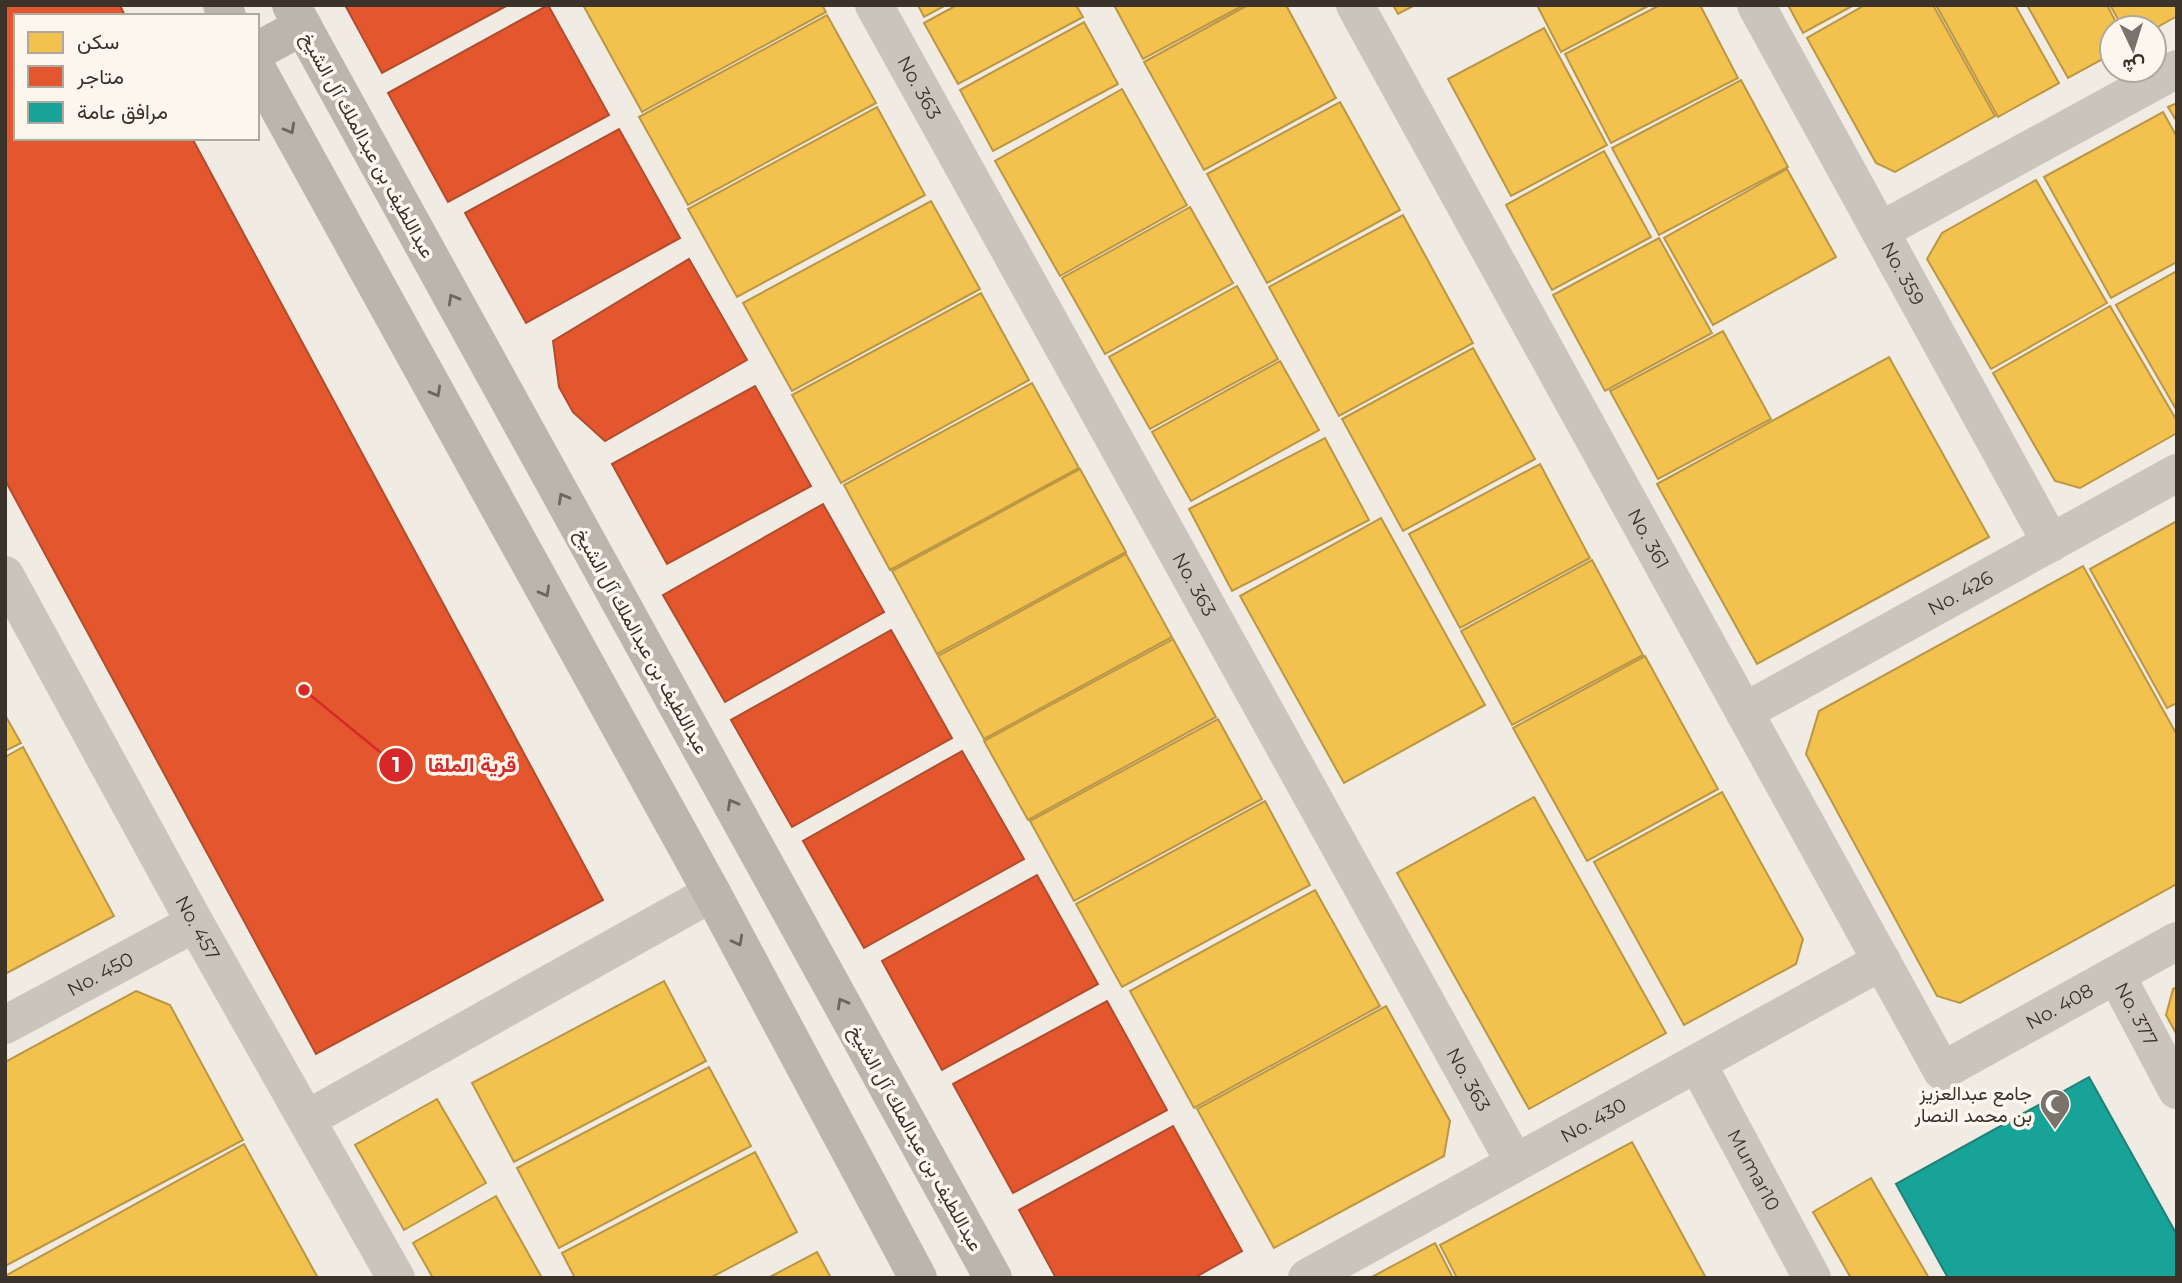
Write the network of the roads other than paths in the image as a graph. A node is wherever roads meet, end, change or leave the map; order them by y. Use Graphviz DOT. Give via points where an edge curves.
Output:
graph roads {
  1 [pos="874,5"];
  2 [pos="1355,5"];
  3 [pos="1756,5"];
  4 [pos="297,16"];
  5 [pos="259,49"];
  6 [pos="2177,69"];
  7 [pos="259,73"];
  8 [pos="1880,231"];
  9 [pos="2177,473"];
  10 [pos="2051,543"];
  11 [pos="5,575"];
  12 [pos="1744,712"];
  13 [pos="712,893"];
  14 [pos="195,923"];
  15 [pos="2177,942"];
  16 [pos="1882,961"];
  17 [pos="2116,975"];
  18 [pos="5,1025"];
  19 [pos="1697,1063"];
  20 [pos="1942,1071"];
  21 [pos="2177,1090"];
  22 [pos="307,1119"];
  23 [pos="1515,1163"];
  24 [pos="396,1278"];
  25 [pos="918,1278"];
  26 [pos="993,1278"];
  27 [pos="1307,1278"];
  28 [pos="1812,1278"];
  1 -- 23 [label="street, No. 363"];
  2 -- 12 [label="street, No. 361"];
  3 -- 8 [label="street, No. 359"];
  4 -- 5 [label="street"];
  26 -- 4 [label="street, عبداللطيف بن عبدالملك آل الشيخ, one-way"];
  6 -- 8 [label="street"];
  7 -- 13 [label="street, one-way"];
  8 -- 10 [label="street, No. 359"];
  9 -- 10 [label="street, No. 426"];
  10 -- 12 [label="street, No. 426"];
  11 -- 14 [label="street, No. 457"];
  12 -- 16 [label="street, No. 361"];
  13 -- 22 [label="street"];
  13 -- 25 [label="street, one-way"];
  14 -- 18 [label="street, No. 450"];
  14 -- 22 [label="street, No. 457"];
  15 -- 17 [label="street, No. 408"];
  16 -- 19 [label="street, No. 430"];
  16 -- 20 [label="street, No. 361"];
  17 -- 20 [label="street, No. 408"];
  17 -- 21 [label="street, No. 377"];
  19 -- 23 [label="street, No. 430"];
  19 -- 28 [label="street, Mumar10"];
  22 -- 24 [label="street, No. 457"];
  23 -- 27 [label="street, No. 430"];
}
